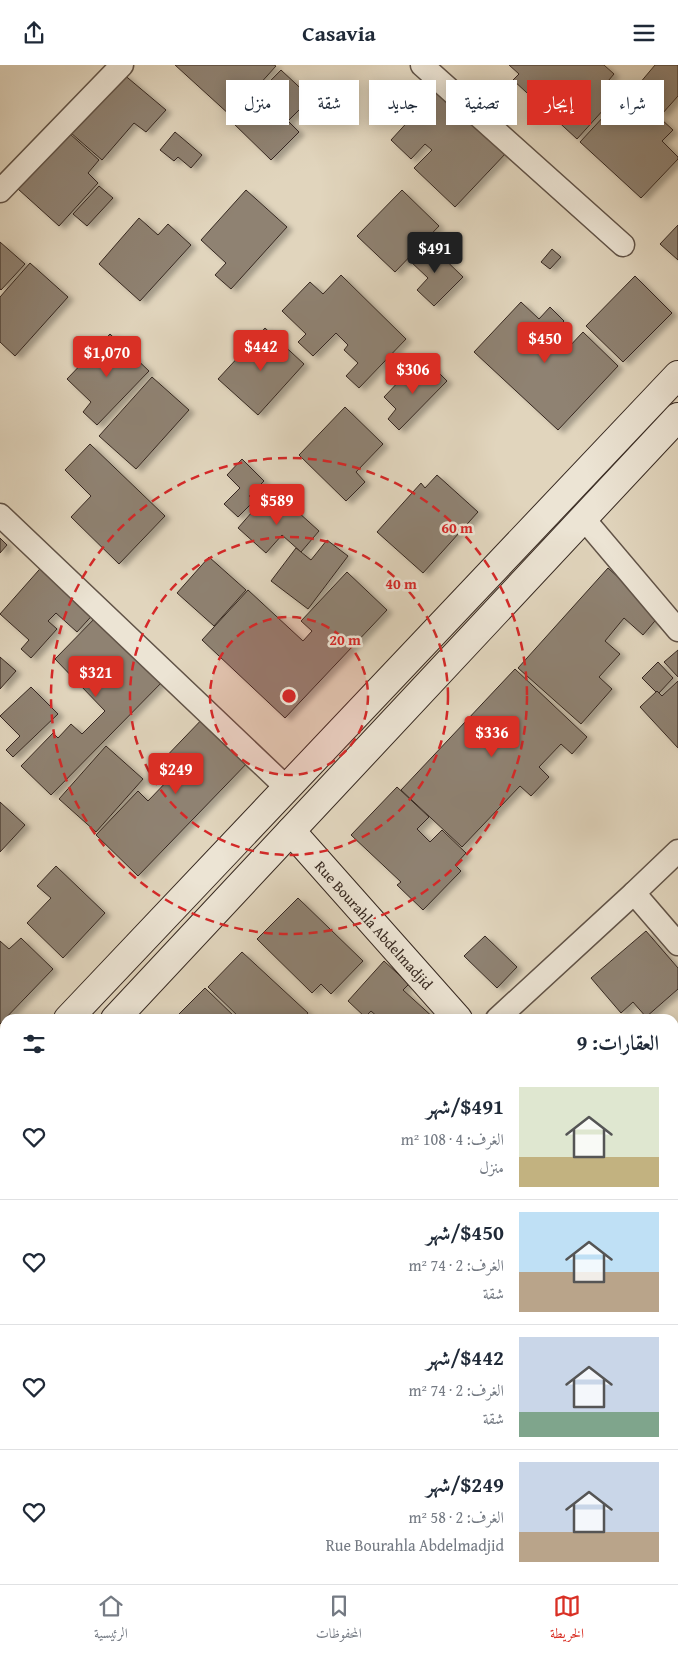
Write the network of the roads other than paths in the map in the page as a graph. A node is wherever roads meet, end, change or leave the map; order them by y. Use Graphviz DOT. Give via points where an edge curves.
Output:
graph roads {
  1 [pos="122,65"];
  2 [pos="422,65"];
  3 [pos="0,191"];
  4 [pos="623,245"];
  5 [pos="678,375"];
  6 [pos="678,417"];
  7 [pos="0,515"];
  8 [pos="584,519"];
  9 [pos="678,630"];
  10 [pos="287,788"];
  11 [pos="291,831"];
  12 [pos="678,851"];
  13 [pos="634,893"];
  14 [pos="678,944"];
  15 [pos="73,1014"];
  16 [pos="120,1014"];
  17 [pos="454,1014"];
  18 [pos="502,1014"];
  1 -- 3 [label="street"];
  2 -- 4 [label="street"];
  5 -- 10 [label="street"];
  6 -- 8 [label="street"];
  7 -- 10 [label="street"];
  8 -- 9 [label="street"];
  8 -- 11 [label="street"];
  10 -- 15 [label="street"];
  11 -- 16 [label="street"];
  11 -- 17 [label="street, Rue Bourahla Abdelmadjid"];
  12 -- 13 [label="street"];
  13 -- 14 [label="street"];
  13 -- 18 [label="street"];
}
